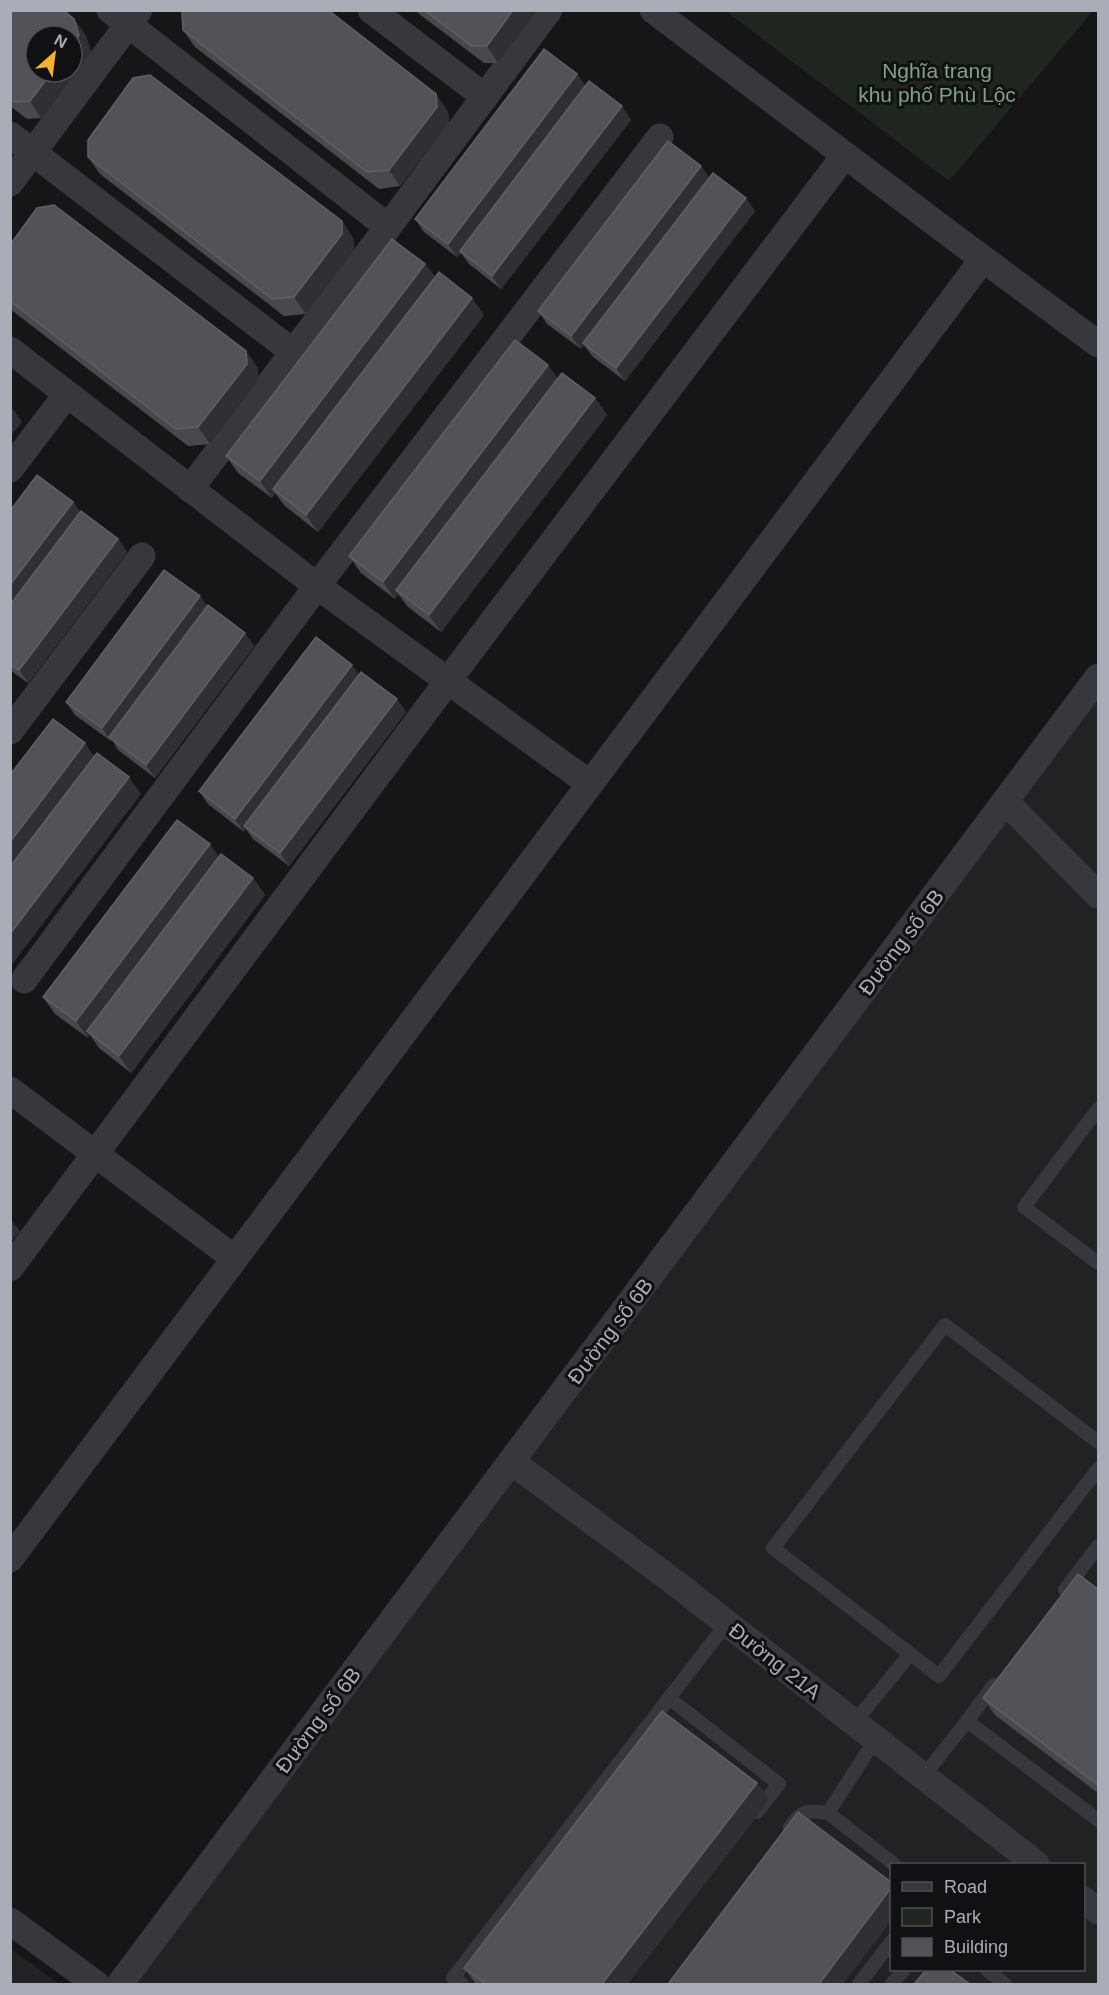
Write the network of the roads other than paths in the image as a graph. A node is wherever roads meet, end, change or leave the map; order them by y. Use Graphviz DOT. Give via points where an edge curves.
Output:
graph roads {
  1 [pos="371,10"];
  2 [pos="549,10"];
  3 [pos="653,10"];
  4 [pos="126,15"];
  5 [pos="485,97"];
  6 [pos="10,135"];
  7 [pos="660,137"];
  8 [pos="33,152"];
  9 [pos="845,155"];
  10 [pos="10,183"];
  11 [pos="388,227"];
  12 [pos="983,259"];
  13 [pos="1098,344"];
  14 [pos="10,350"];
  15 [pos="293,352"];
  16 [pos="67,394"];
  17 [pos="10,469"];
  18 [pos="190,489"];
  19 [pos="142,556"];
  20 [pos="317,586"];
  21 [pos="1098,677"];
  22 [pos="448,682"];
  23 [pos="10,731"];
  24 [pos="589,783"];
  25 [pos="1006,802"];
  26 [pos="1098,895"];
  27 [pos="24,980"];
  28 [pos="10,1090"];
  29 [pos="1098,1110"];
  30 [pos="96,1155"];
  31 [pos="234,1258"];
  32 [pos="1098,1263"];
  33 [pos="10,1268"];
  34 [pos="1098,1442"];
  35 [pos="512,1462"];
  36 [pos="1098,1469"];
  37 [pos="1098,1546"];
  38 [pos="10,1559"];
  39 [pos="1057,1601"];
  40 [pos="727,1623"];
  41 [pos="910,1654"];
  42 [pos="1002,1675"];
  43 [pos="669,1698"];
  44 [pos="967,1721"];
  45 [pos="854,1723"];
  46 [pos="875,1740"];
  47 [pos="923,1777"];
  48 [pos="828,1814"];
  49 [pos="751,1820"];
  50 [pos="1098,1820"];
  51 [pos="782,1838"];
  52 [pos="1024,1861"];
  53 [pos="893,1863"];
  54 [pos="1085,1901"];
  55 [pos="1098,1911"];
  56 [pos="10,1921"];
  57 [pos="890,1942"];
  58 [pos="903,1971"];
  59 [pos="988,1971"];
  60 [pos="96,1984"];
  61 [pos="120,1984"];
  62 [pos="462,1984"];
  63 [pos="859,1984"];
  64 [pos="892,1984"];
  65 [pos="1005,1984"];
  1 -- 5 [label="street"];
  2 -- 5 [label="street"];
  3 -- 9 [label="street"];
  4 -- 8 [label="street"];
  4 -- 11 [label="street"];
  5 -- 11 [label="street"];
  6 -- 8 [label="street"];
  7 -- 20 [label="street"];
  8 -- 10 [label="street"];
  8 -- 15 [label="street"];
  9 -- 12 [label="street"];
  9 -- 22 [label="street"];
  11 -- 15 [label="street"];
  12 -- 13 [label="street"];
  12 -- 24 [label="street"];
  14 -- 16 [label="street"];
  15 -- 18 [label="street"];
  16 -- 17 [label="street"];
  16 -- 18 [label="street"];
  18 -- 20 [label="street"];
  19 -- 23 [label="street"];
  20 -- 22 [label="street"];
  20 -- 27 [label="street"];
  21 -- 25 [label="street, Đường số 6B"];
  22 -- 24 [label="street"];
  22 -- 30 [label="street"];
  24 -- 31 [label="street"];
  25 -- 26 [label="street"];
  25 -- 35 [label="street, Đường số 6B"];
  28 -- 30 [label="street"];
  29 -- 32 [label="lane" via="1024,1207"];
  30 -- 31 [label="street"];
  30 -- 33 [label="street"];
  31 -- 38 [label="street"];
  34 -- 41 [label="lane" via="945,1325 773,1548"];
  35 -- 40 [label="street, Đường 21A"];
  35 -- 61 [label="street, Đường số 6B"];
  36 -- 41 [label="lane" via="939,1676"];
  37 -- 39 [label="lane"];
  40 -- 43 [label="lane"];
  40 -- 45 [label="street, Đường 21A"];
  41 -- 45 [label="lane"];
  42 -- 44 [label="lane"];
  43 -- 49 [label="lane" via="779,1784"];
  43 -- 62 [label="lane" via="453,1978"];
  44 -- 47 [label="lane"];
  44 -- 50 [label="lane"];
  45 -- 46 [label="street, Đường 21A"];
  46 -- 47 [label="street, Đường 21A"];
  46 -- 48 [label="lane"];
  47 -- 52 [label="street, Đường 21A"];
  48 -- 51 [label="lane" via="812,1810 803,1813"];
  48 -- 53 [label="lane"];
  54 -- 55 [label="street"];
  56 -- 60 [label="street"];
  57 -- 63 [label="lane"];
  58 -- 64 [label="lane"];
  59 -- 65 [label="lane"];
}
